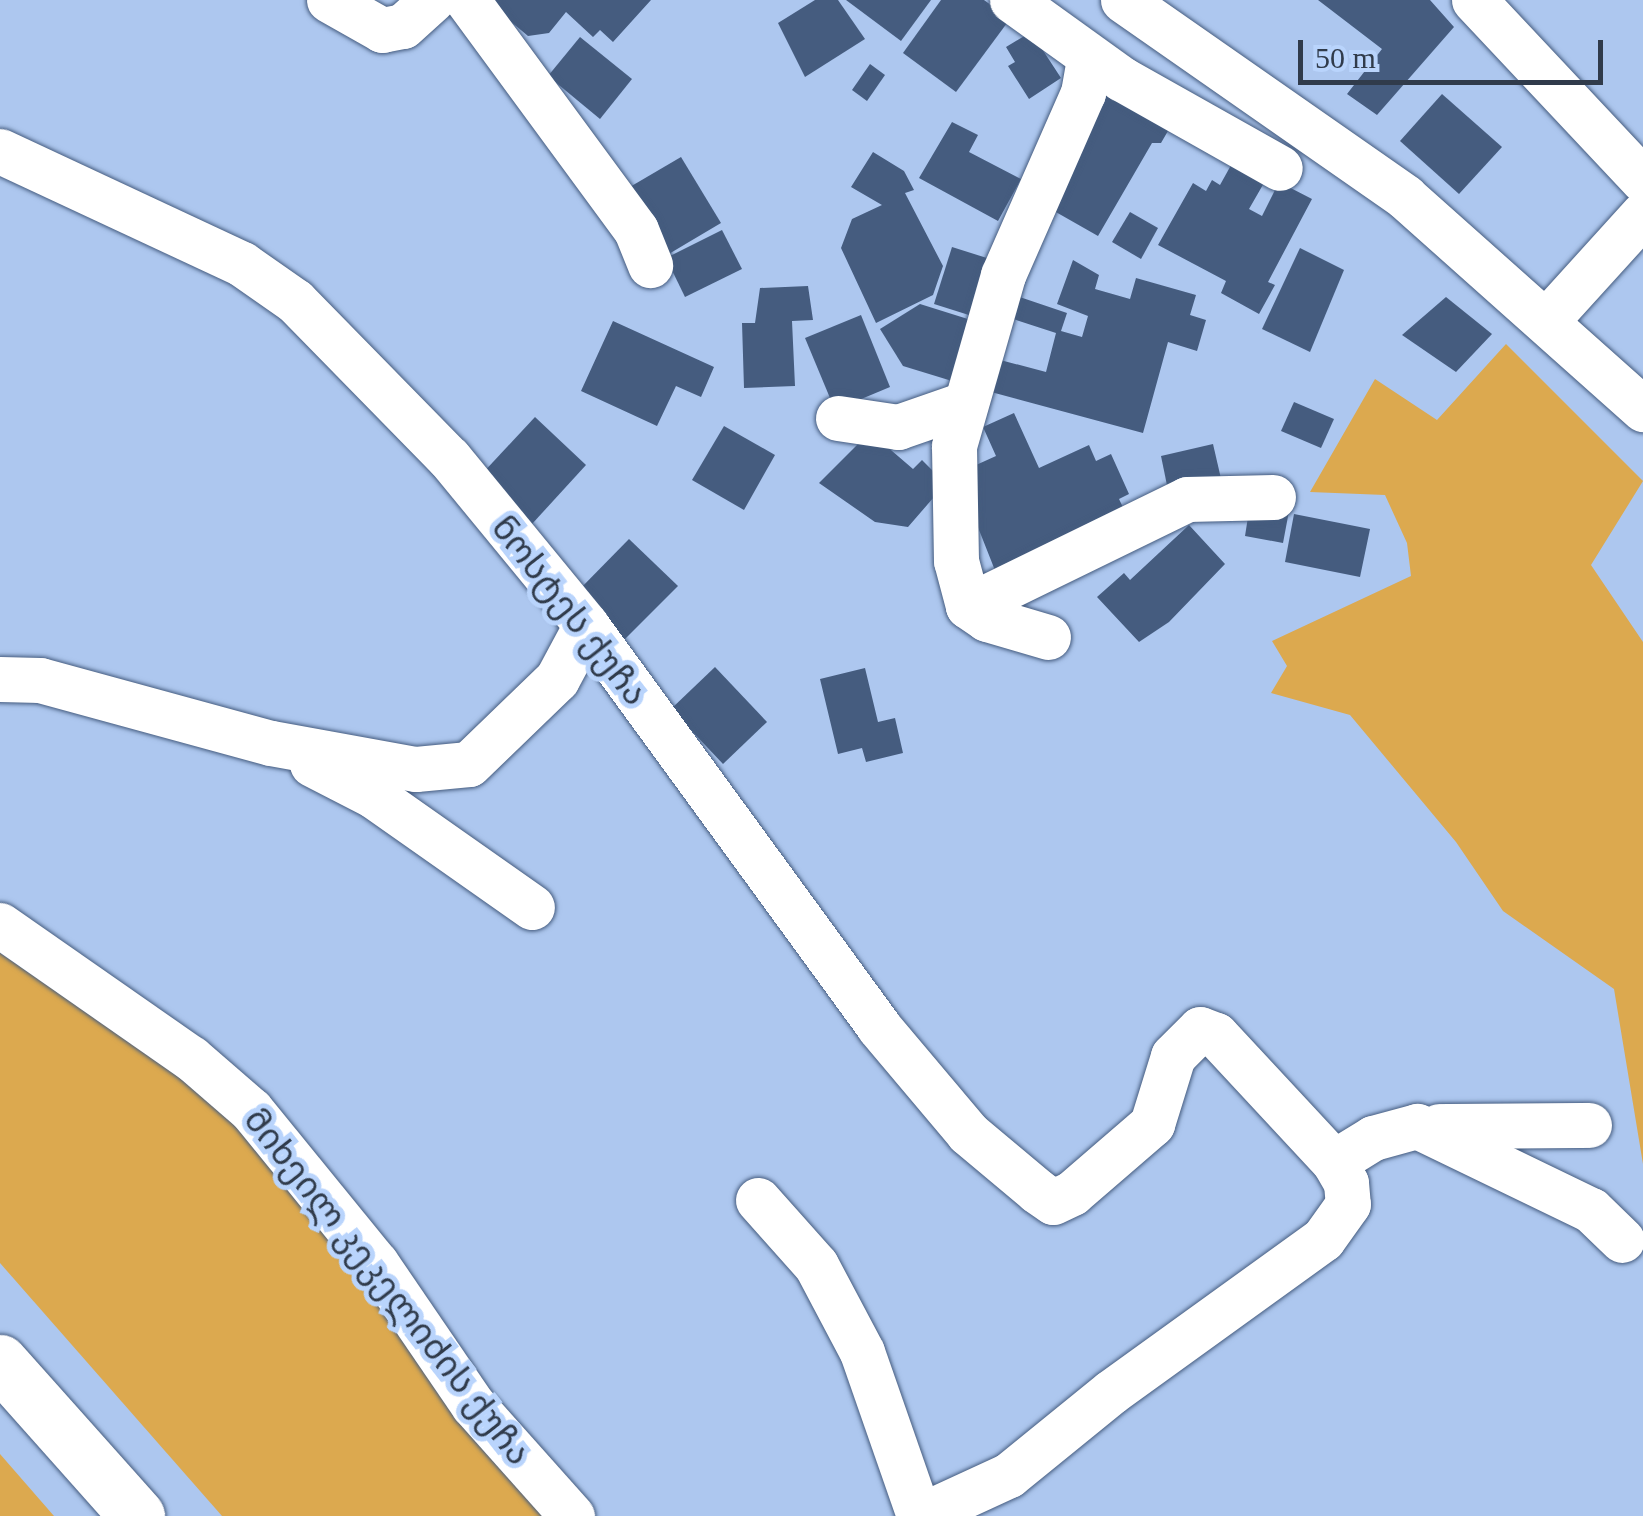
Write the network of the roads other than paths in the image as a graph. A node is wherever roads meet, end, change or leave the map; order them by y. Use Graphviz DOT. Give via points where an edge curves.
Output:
graph roads {
  1 [pos="329,0"];
  2 [pos="432,0"];
  3 [pos="466,0"];
  4 [pos="1012,0"];
  5 [pos="1123,0"];
  6 [pos="1474,0"];
  7 [pos="1089,58"];
  8 [pos="0,150"];
  9 [pos="1280,168"];
  10 [pos="1643,180"];
  11 [pos="1643,214"];
  12 [pos="650,265"];
  13 [pos="1546,321"];
  14 [pos="960,404"];
  15 [pos="1643,409"];
  16 [pos="838,418"];
  17 [pos="1273,497"];
  18 [pos="968,606"];
  19 [pos="586,625"];
  20 [pos="1048,637"];
  21 [pos="0,679"];
  22 [pos="271,743"];
  23 [pos="532,906"];
  24 [pos="0,926"];
  25 [pos="1588,1125"];
  26 [pos="1417,1126"];
  27 [pos="1334,1162"];
  28 [pos="758,1200"];
  29 [pos="1622,1240"];
  30 [pos="0,1362"];
  31 [pos="137,1516"];
  32 [pos="572,1516"];
  33 [pos="920,1516"];
  1 -- 2 [label="street" via="382,30 403,26"];
  3 -- 12 [label="street" via="636,230"];
  4 -- 7 [label="street"];
  5 -- 13 [label="street" via="1404,197"];
  6 -- 10 [label="street"];
  7 -- 9 [label="street"];
  7 -- 14 [label="street" via="1083,93 1002,274"];
  8 -- 19 [label="street, ნოსტეს ქუჩა" via="242,264 295,301 449,458"];
  11 -- 13 [label="street"];
  13 -- 15 [label="street"];
  14 -- 16 [label="street" via="898,427"];
  14 -- 18 [label="street" via="956,561"];
  17 -- 18 [label="street" via="1186,498"];
  18 -- 20 [label="street" via="987,619"];
  19 -- 22 [label="street" via="558,680 470,764 416,769"];
  19 -- 27 [label="street, ნოსტეს ქუჩა" via="878,1026 968,1133 1037,1191 1053,1202 1072,1193 1152,1124 1173,1056 1200,1029 1216,1035"];
  21 -- 22 [label="street" via="40,680"];
  22 -- 23 [label="street" via="374,796"];
  24 -- 32 [label="street, მიხეილ კეკელიძის ქუჩა" via="191,1058 251,1110 376,1263 473,1404"];
  25 -- 26 [label="street"];
  26 -- 27 [label="street" via="1373,1138"];
  26 -- 29 [label="street" via="1591,1210"];
  27 -- 33 [label="street" via="1348,1204 1324,1239 1111,1392 1009,1476"];
  28 -- 33 [label="street" via="816,1265 862,1352"];
  30 -- 31 [label="main road"];
}
